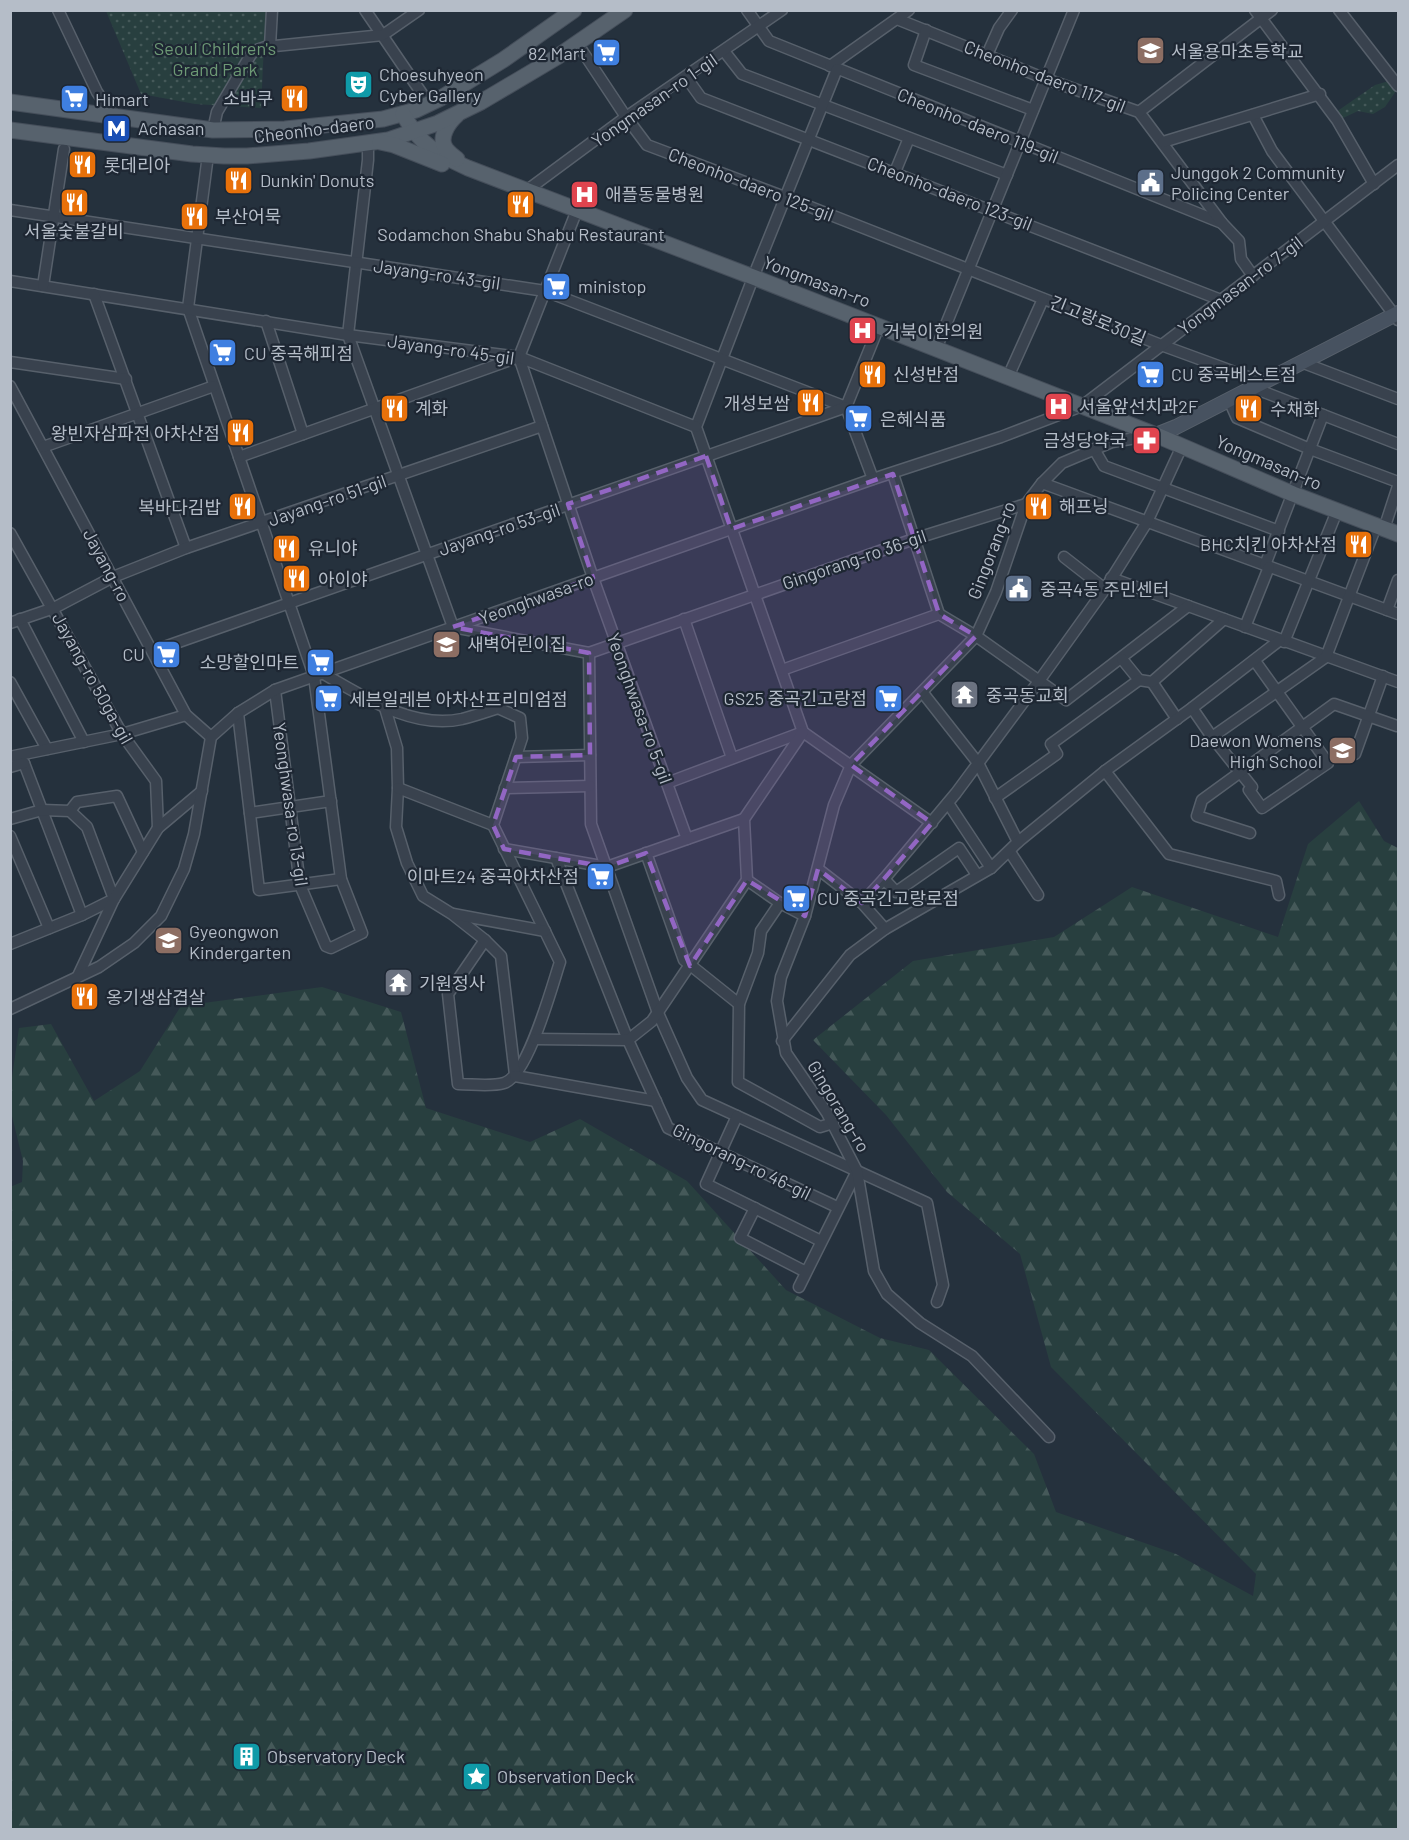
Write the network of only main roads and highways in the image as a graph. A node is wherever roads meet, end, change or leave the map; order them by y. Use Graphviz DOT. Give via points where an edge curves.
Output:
graph roads {
  1 [pos="625,10"];
  2 [pos="563,13"];
  3 [pos="10,102"];
  4 [pos="459,113"];
  5 [pos="403,114"];
  6 [pos="10,130"];
  7 [pos="413,132"];
  8 [pos="371,142"];
  9 [pos="468,168"];
  10 [pos="1397,316"];
  11 [pos="1156,435"];
  12 [pos="1386,529"];
  1 -- 4 [label="main road, Cheonho-daero" via="519,81"];
  2 -- 5 [label="main road, Cheonho-daero" via="503,60 429,104"];
  3 -- 5 [label="main road, Cheonho-daero" via="213,130 322,126"];
  4 -- 7 [label="main road, Cheonho-daero"];
  4 -- 9 [label="main road" via="448,125 443,142 447,152"];
  5 -- 7 [label="main road, Yongmasan-ro"];
  6 -- 8 [label="main road, Cheonho-daero" via="208,155 259,155"];
  7 -- 8 [label="main road, Cheonho-daero"];
  7 -- 9 [label="main road, Yongmasan-ro" via="439,154"];
  8 -- 9 [label="main road" via="394,145 446,165"];
  9 -- 11 [label="main road, Yongmasan-ro"];
  10 -- 11 [label="main road, Gingorang-ro"];
  11 -- 12 [label="main road, Yongmasan-ro"];
}
